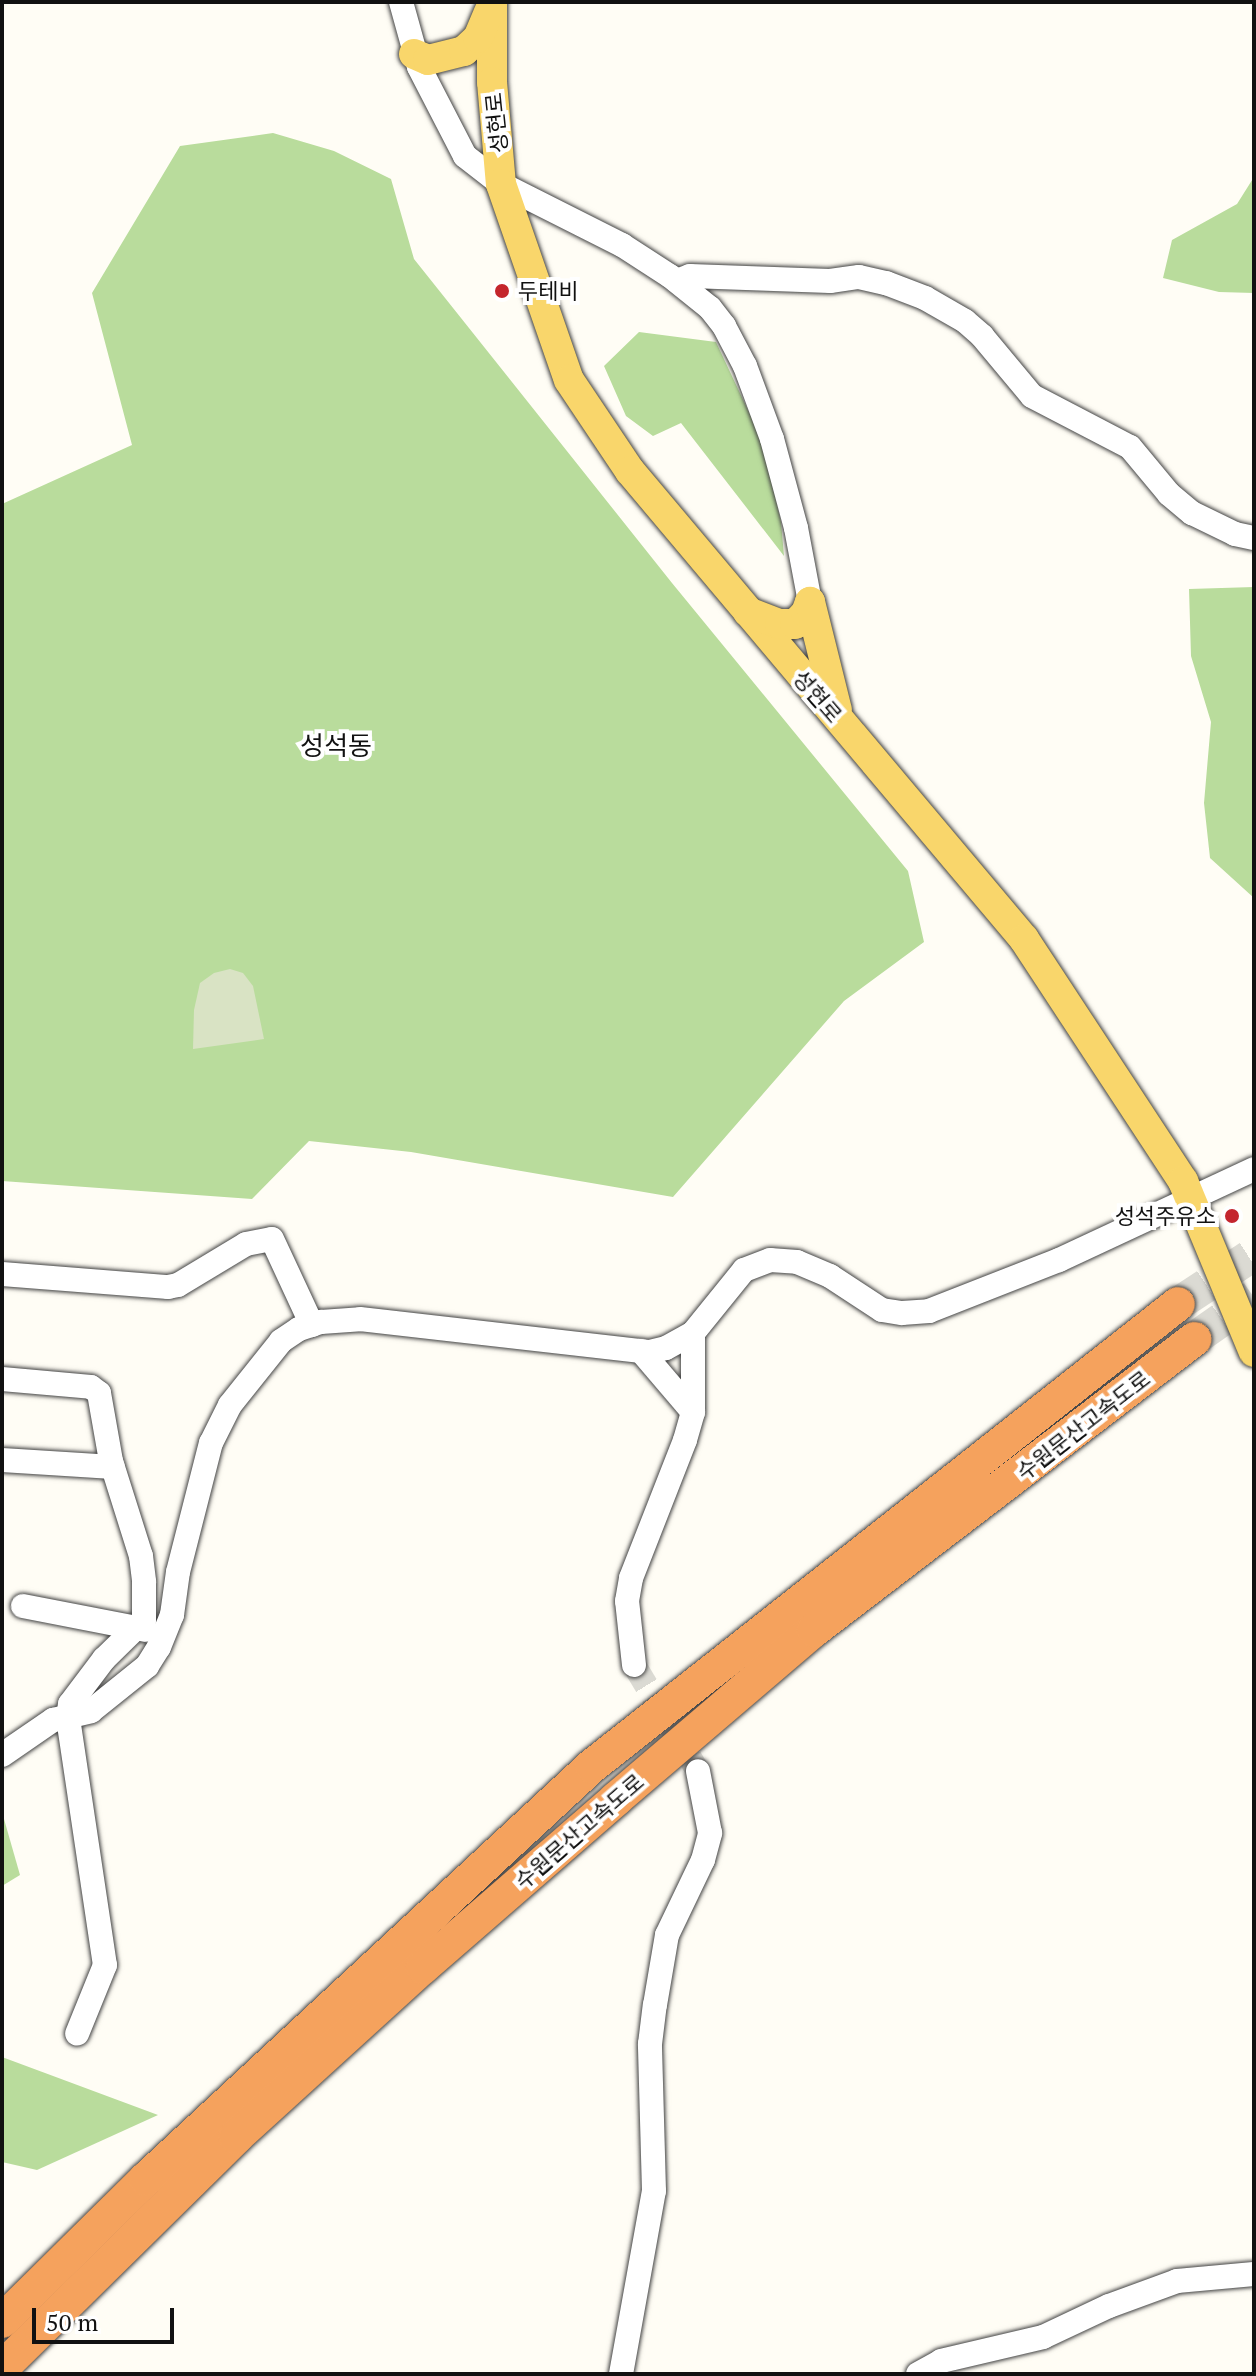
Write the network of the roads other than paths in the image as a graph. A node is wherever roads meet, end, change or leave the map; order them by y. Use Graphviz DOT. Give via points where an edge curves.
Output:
graph roads {
  1 [pos="401,2"];
  2 [pos="492,2"];
  3 [pos="414,54"];
  4 [pos="501,184"];
  5 [pos="677,281"];
  6 [pos="1254,538"];
  7 [pos="810,602"];
  8 [pos="745,611"];
  9 [pos="842,723"];
  10 [pos="1254,1169"];
  11 [pos="1190,1200"];
  12 [pos="2,1274"];
  13 [pos="1178,1304"];
  14 [pos="312,1325"];
  15 [pos="693,1333"];
  16 [pos="1194,1339"];
  17 [pos="641,1351"];
  18 [pos="1254,1352"];
  19 [pos="2,1379"];
  20 [pos="693,1412"];
  21 [pos="2,1460"];
  22 [pos="113,1467"];
  23 [pos="23,1606"];
  24 [pos="135,1628"];
  25 [pos="164,1634"];
  26 [pos="634,1665"];
  27 [pos="68,1718"];
  28 [pos="2,1755"];
  29 [pos="698,1771"];
  30 [pos="77,2034"];
  31 [pos="1254,2274"];
  32 [pos="2,2321"];
  33 [pos="2,2368"];
  34 [pos="621,2374"];
  35 [pos="918,2374"];
  1 -- 3 [label="street"];
  2 -- 3 [label="main road" via="478,38 464,51 428,60"];
  2 -- 4 [label="main road, 성현로"];
  3 -- 4 [label="street" via="465,156"];
  4 -- 5 [label="street" via="622,245"];
  4 -- 8 [label="main road, 성현로" via="569,380 630,471"];
  5 -- 6 [label="street" via="690,276 817,281 859,277 925,298 982,336 1032,396 1130,447 1192,513"];
  5 -- 7 [label="street" via="710,308 745,366 784,484"];
  7 -- 8 [label="main road" via="801,621 789,625"];
  7 -- 9 [label="main road"];
  8 -- 9 [label="main road, 성현로"];
  9 -- 11 [label="main road, 성현로" via="1024,939 1183,1181"];
  10 -- 11 [label="street"];
  11 -- 15 [label="street" via="929,1311 882,1310 830,1276 797,1262 770,1260 744,1270"];
  11 -- 18 [label="main road, 성현로"];
  12 -- 14 [label="street" via="168,1287 246,1244 272,1239"];
  13 -- 32 [label="highway, 수원문산고속도로" via="592,1766 146,2179"];
  14 -- 17 [label="street" via="360,1319"];
  14 -- 25 [label="street" via="281,1341 230,1405 211,1443"];
  15 -- 17 [label="street" via="666,1348"];
  15 -- 20 [label="street"];
  16 -- 33 [label="highway, 수원문산고속도로" via="814,1630 616,1799 247,2126"];
  17 -- 20 [label="street"];
  19 -- 22 [label="street" via="91,1387 99,1393"];
  20 -- 26 [label="street" via="631,1578 627,1601"];
  21 -- 22 [label="street"];
  22 -- 24 [label="street" via="141,1556 146,1608 144,1620"];
  23 -- 24 [label="street"];
  24 -- 25 [label="street"];
  24 -- 27 [label="street" via="70,1704"];
  25 -- 27 [label="street" via="147,1666 91,1711"];
  27 -- 28 [label="street" via="53,1720"];
  27 -- 30 [label="street" via="105,1965"];
  29 -- 34 [label="street" via="710,1833 703,1860 667,1935 655,2005 650,2044 654,2191"];
  31 -- 35 [label="street" via="1177,2281 1043,2337 941,2361"];
}
